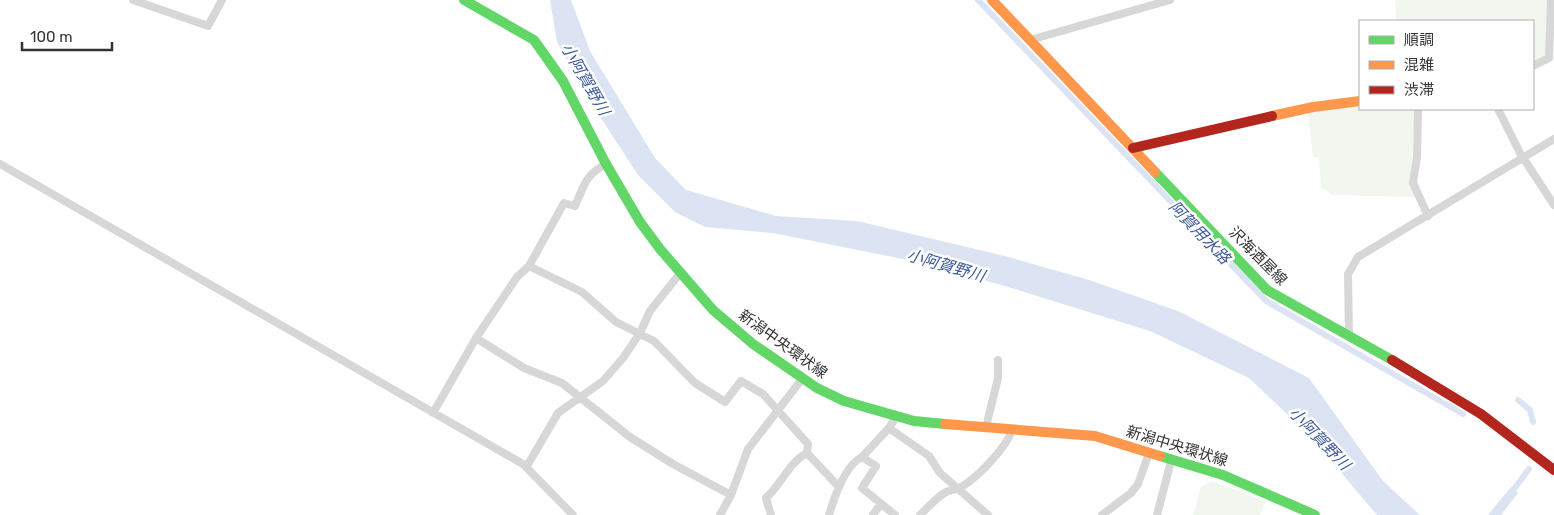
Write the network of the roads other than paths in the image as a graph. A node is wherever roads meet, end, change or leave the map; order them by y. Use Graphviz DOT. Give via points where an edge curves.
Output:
graph roads {
  1 [pos="133,0"];
  2 [pos="222,0"];
  3 [pos="464,0"];
  4 [pos="992,0"];
  5 [pos="1170,0"];
  6 [pos="1551,0"];
  7 [pos="1030,40"];
  8 [pos="1534,66"];
  9 [pos="1359,101"];
  10 [pos="1418,110"];
  11 [pos="1499,110"];
  12 [pos="1554,139"];
  13 [pos="1133,148"];
  14 [pos="1524,158"];
  15 [pos="0,164"];
  16 [pos="606,164"];
  17 [pos="1554,205"];
  18 [pos="1428,216"];
  19 [pos="529,266"];
  20 [pos="682,272"];
  21 [pos="640,333"];
  22 [pos="1349,336"];
  23 [pos="476,338"];
  24 [pos="998,360"];
  25 [pos="802,379"];
  26 [pos="581,397"];
  27 [pos="776,411"];
  28 [pos="433,413"];
  29 [pos="896,417"];
  30 [pos="986,427"];
  31 [pos="889,428"];
  32 [pos="1012,430"];
  33 [pos="807,453"];
  34 [pos="1150,453"];
  35 [pos="862,457"];
  36 [pos="1171,461"];
  37 [pos="527,466"];
  38 [pos="1554,470"];
  39 [pos="839,487"];
  40 [pos="958,488"];
  41 [pos="730,495"];
  42 [pos="881,503"];
  43 [pos="573,515"];
  44 [pos="720,515"];
  45 [pos="771,515"];
  46 [pos="829,515"];
  47 [pos="873,515"];
  48 [pos="895,515"];
  49 [pos="920,515"];
  50 [pos="988,515"];
  51 [pos="1102,515"];
  52 [pos="1157,515"];
  53 [pos="1316,515"];
  1 -- 2 [label="street" via="208,26"];
  3 -- 16 [label="main road, 新潟中央環状線" via="534,40 576,103"];
  4 -- 7 [label="main road, 沢海酒屋線"];
  5 -- 7 [label="street"];
  6 -- 8 [label="street" via="1549,58"];
  7 -- 13 [label="main road, 沢海酒屋線"];
  9 -- 13 [label="main road" via="1313,107"];
  10 -- 18 [label="street" via="1417,157 1412,183"];
  11 -- 14 [label="street"];
  12 -- 14 [label="street"];
  13 -- 22 [label="main road, 沢海酒屋線" via="1267,290 1290,306"];
  14 -- 17 [label="street"];
  14 -- 18 [label="street"];
  15 -- 28 [label="street"];
  16 -- 19 [label="street" via="592,171 587,178 576,206 564,203"];
  16 -- 20 [label="main road, 新潟中央環状線" via="640,222"];
  18 -- 22 [label="street" via="1353,262 1348,282"];
  19 -- 21 [label="street" via="582,292 616,322"];
  19 -- 23 [label="street" via="517,277"];
  20 -- 21 [label="street" via="650,312"];
  20 -- 25 [label="main road, 新潟中央環状線" via="713,310"];
  21 -- 26 [label="street" via="603,382"];
  21 -- 27 [label="street" via="654,341 703,390 725,402 741,382 763,394"];
  22 -- 38 [label="main road, 沢海酒屋線" via="1465,402 1521,441"];
  23 -- 26 [label="street" via="524,368 562,383"];
  23 -- 28 [label="street"];
  24 -- 30 [label="street" via="998,378"];
  25 -- 27 [label="street"];
  25 -- 29 [label="main road, 新潟中央環状線" via="844,401"];
  26 -- 37 [label="street" via="558,413"];
  26 -- 41 [label="street" via="630,437"];
  27 -- 33 [label="street" via="808,444"];
  27 -- 41 [label="street" via="748,449"];
  28 -- 37 [label="street"];
  29 -- 30 [label="main road, 新潟中央環状線" via="927,423"];
  29 -- 31 [label="street"];
  30 -- 32 [label="main road, 新潟中央環状線"];
  31 -- 35 [label="street"];
  31 -- 40 [label="street" via="929,456 940,473"];
  32 -- 34 [label="main road, 新潟中央環状線" via="1095,436"];
  32 -- 40 [label="street" via="994,458"];
  33 -- 39 [label="street"];
  33 -- 45 [label="street" via="786,471 766,498"];
  34 -- 36 [label="main road, 新潟中央環状線"];
  34 -- 51 [label="street" via="1138,484"];
  35 -- 39 [label="street" via="856,460"];
  35 -- 42 [label="street" via="876,466 862,488"];
  36 -- 52 [label="street"];
  36 -- 53 [label="main road, 新潟中央環状線" via="1223,475"];
  37 -- 43 [label="street"];
  39 -- 46 [label="street"];
  40 -- 49 [label="street" via="948,491"];
  40 -- 50 [label="street"];
  41 -- 44 [label="street"];
  42 -- 47 [label="street"];
  42 -- 48 [label="street"];
}
